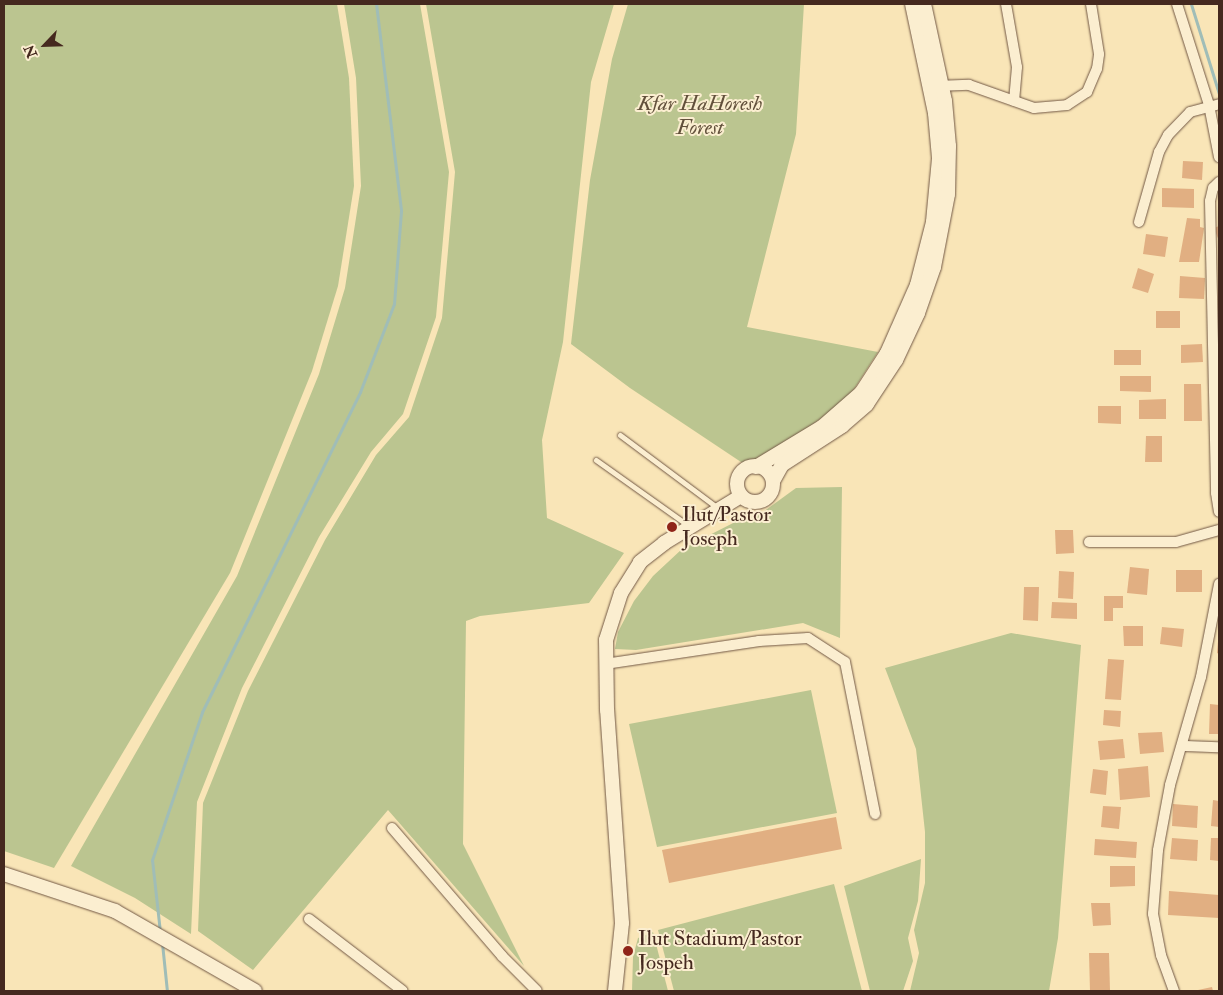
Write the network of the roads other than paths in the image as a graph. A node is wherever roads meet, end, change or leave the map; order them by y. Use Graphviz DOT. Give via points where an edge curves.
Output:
graph roads {
  1 [pos="912,4"];
  2 [pos="924,4"];
  3 [pos="1006,4"];
  4 [pos="1091,4"];
  5 [pos="1177,4"];
  6 [pos="936,86"];
  7 [pos="1014,101"];
  8 [pos="1214,104"];
  9 [pos="1219,157"];
  10 [pos="1219,182"];
  11 [pos="1139,222"];
  12 [pos="620,435"];
  13 [pos="596,460"];
  14 [pos="756,466"];
  15 [pos="773,481"];
  16 [pos="741,496"];
  17 [pos="719,508"];
  18 [pos="1219,512"];
  19 [pos="690,527"];
  20 [pos="1219,530"];
  21 [pos="1089,542"];
  22 [pos="1219,584"];
  23 [pos="605,664"];
  24 [pos="1184,746"];
  25 [pos="1219,747"];
  26 [pos="876,814"];
  27 [pos="392,828"];
  28 [pos="4,874"];
  29 [pos="309,919"];
  30 [pos="255,991"];
  31 [pos="403,991"];
  32 [pos="535,991"];
  33 [pos="615,991"];
  34 [pos="1174,991"];
  1 -- 6 [label="street"];
  2 -- 6 [label="street"];
  3 -- 7 [label="street" via="1017,67"];
  4 -- 7 [label="street" via="1099,54 1093,82 1087,92 1067,105 1054,108 1034,108"];
  5 -- 8 [label="street"];
  6 -- 7 [label="street" via="969,85"];
  6 -- 14 [label="street" via="936,199 924,261 900,325 872,379 850,405 822,427"];
  6 -- 15 [label="street" via="948,127 948,194 940,247 918,313 896,360 867,404 842,426 782,465"];
  8 -- 9 [label="street"];
  8 -- 11 [label="street" via="1190,112 1168,135 1159,152"];
  10 -- 18 [label="street" via="1213,188 1210,201"];
  12 -- 17 [label="lane"];
  13 -- 19 [label="lane"];
  14 -- 15 [label="street" via="768,471"];
  14 -- 16 [label="street" via="739,476"];
  15 -- 16 [label="street" via="771,493 764,500 751,502"];
  16 -- 17 [label="street"];
  17 -- 19 [label="street"];
  19 -- 23 [label="street" via="640,562 622,593 606,640"];
  20 -- 21 [label="street" via="1176,542"];
  22 -- 24 [label="street"];
  23 -- 26 [label="street" via="759,641 808,638 845,662"];
  23 -- 33 [label="street" via="622,923"];
  24 -- 25 [label="street"];
  24 -- 34 [label="street" via="1170,785 1160,840 1153,914 1161,955"];
  27 -- 32 [label="street"];
  28 -- 30 [label="street" via="115,911"];
  29 -- 31 [label="street"];
}
